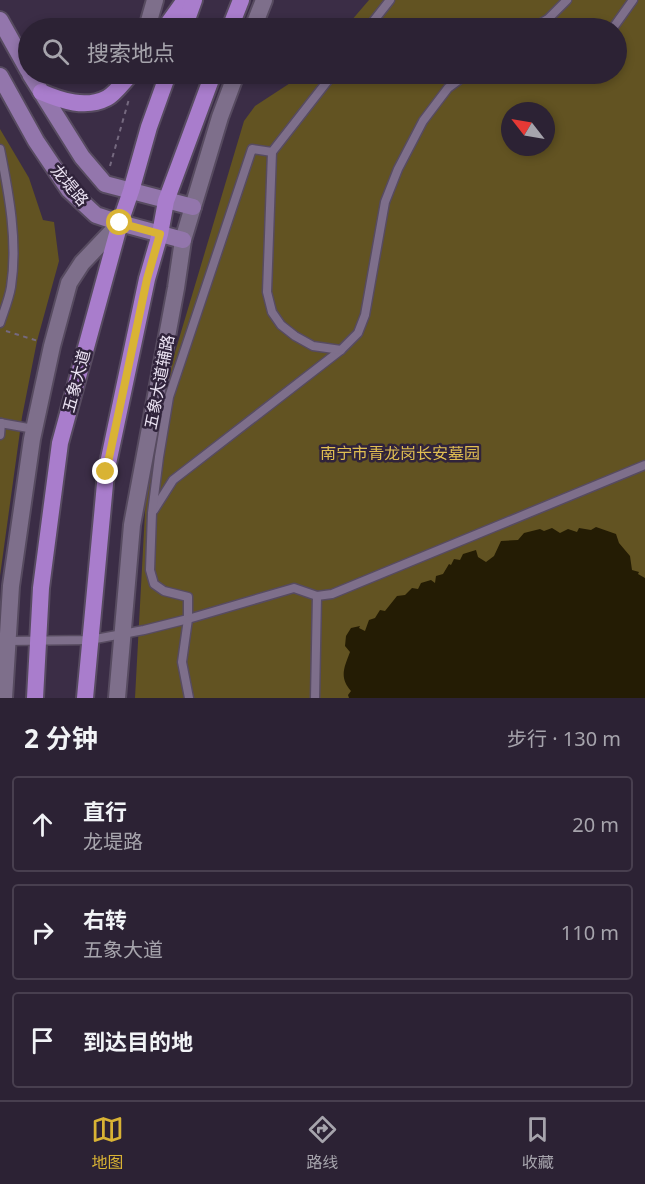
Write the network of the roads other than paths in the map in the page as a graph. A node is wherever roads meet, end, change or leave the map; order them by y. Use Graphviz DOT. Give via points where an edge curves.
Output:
graph roads {
  1 [pos="155,0"];
  2 [pos="185,0"];
  3 [pos="194,0"];
  4 [pos="241,0"];
  5 [pos="264,0"];
  6 [pos="390,0"];
  7 [pos="567,0"];
  8 [pos="633,0"];
  9 [pos="150,18"];
  10 [pos="172,18"];
  11 [pos="188,18"];
  12 [pos="234,18"];
  13 [pos="257,18"];
  14 [pos="376,18"];
  15 [pos="549,18"];
  16 [pos="620,18"];
  17 [pos="0,20"];
  18 [pos="18,52"];
  19 [pos="0,76"];
  20 [pos="36,84"];
  21 [pos="121,84"];
  22 [pos="164,84"];
  23 [pos="209,84"];
  24 [pos="232,84"];
  25 [pos="325,84"];
  26 [pos="453,84"];
  27 [pos="41,92"];
  28 [pos="0,150"];
  29 [pos="272,152"];
  30 [pos="131,191"];
  31 [pos="166,201"];
  32 [pos="193,207"];
  33 [pos="120,223"];
  34 [pos="160,234"];
  35 [pos="183,240"];
  36 [pos="0,323"];
  37 [pos="341,350"];
  38 [pos="1,423"];
  39 [pos="34,429"];
  40 [pos="0,435"];
  41 [pos="645,465"];
  42 [pos="152,513"];
  43 [pos="317,596"];
  44 [pos="188,619"];
  45 [pos="122,634"];
  46 [pos="90,640"];
  47 [pos="4,641"];
  48 [pos="38,641"];
  49 [pos="4,698"];
  50 [pos="35,698"];
  51 [pos="85,698"];
  52 [pos="117,698"];
  53 [pos="189,698"];
  54 [pos="315,698"];
  1 -- 9 [label="street"];
  2 -- 10 [label="main road"];
  3 -- 11 [label="main road"];
  4 -- 12 [label="main road"];
  5 -- 13 [label="street"];
  6 -- 14 [label="lane"];
  7 -- 15 [label="lane"];
  8 -- 16 [label="lane"];
  17 -- 18 [label="main road, 龙堤路"];
  19 -- 33 [label="main road, 龙堤路" via="69,190 96,215"];
  20 -- 27 [label="main road, 龙堤路"];
  21 -- 27 [label="main road" via="108,98 87,104 63,101"];
  22 -- 30 [label="main road, 五象大道"];
  23 -- 31 [label="main road"];
  24 -- 32 [label="street, 五象大道辅路"];
  25 -- 29 [label="lane"];
  26 -- 37 [label="lane" via="423,121 398,169 385,202 365,315 358,333"];
  27 -- 30 [label="main road, 龙堤路" via="82,158 105,184"];
  28 -- 36 [label="lane" via="13,248 11,288"];
  29 -- 37 [label="lane" via="267,292 272,312 281,325 313,346"];
  29 -- 42 [label="lane" via="252,150 169,397"];
  30 -- 31 [label="main road, 龙堤路"];
  30 -- 33 [label="main road, 五象大道"];
  31 -- 32 [label="main road, 龙堤路"];
  31 -- 34 [label="main road"];
  32 -- 35 [label="street, 五象大道辅路"];
  33 -- 34 [label="main road, 龙堤路"];
  33 -- 39 [label="street" via="82,263 69,283"];
  33 -- 48 [label="main road, 五象大道" via="60,443"];
  34 -- 35 [label="main road, 龙堤路"];
  34 -- 46 [label="main road" via="106,472"];
  35 -- 45 [label="street, 五象大道辅路" via="132,525"];
  37 -- 42 [label="lane" via="173,480"];
  38 -- 39 [label="lane"];
  38 -- 40 [label="lane"];
  39 -- 47 [label="street"];
  41 -- 43 [label="lane" via="332,594"];
  42 -- 44 [label="lane" via="150,570 154,584 188,597"];
  43 -- 44 [label="lane" via="294,588"];
  43 -- 54 [label="lane"];
  44 -- 45 [label="lane"];
  44 -- 53 [label="lane" via="182,663"];
  45 -- 46 [label="lane"];
  45 -- 52 [label="street, 五象大道辅路"];
  46 -- 48 [label="lane"];
  46 -- 51 [label="main road"];
  47 -- 48 [label="lane"];
  47 -- 49 [label="street"];
  48 -- 50 [label="main road, 五象大道"];
}
